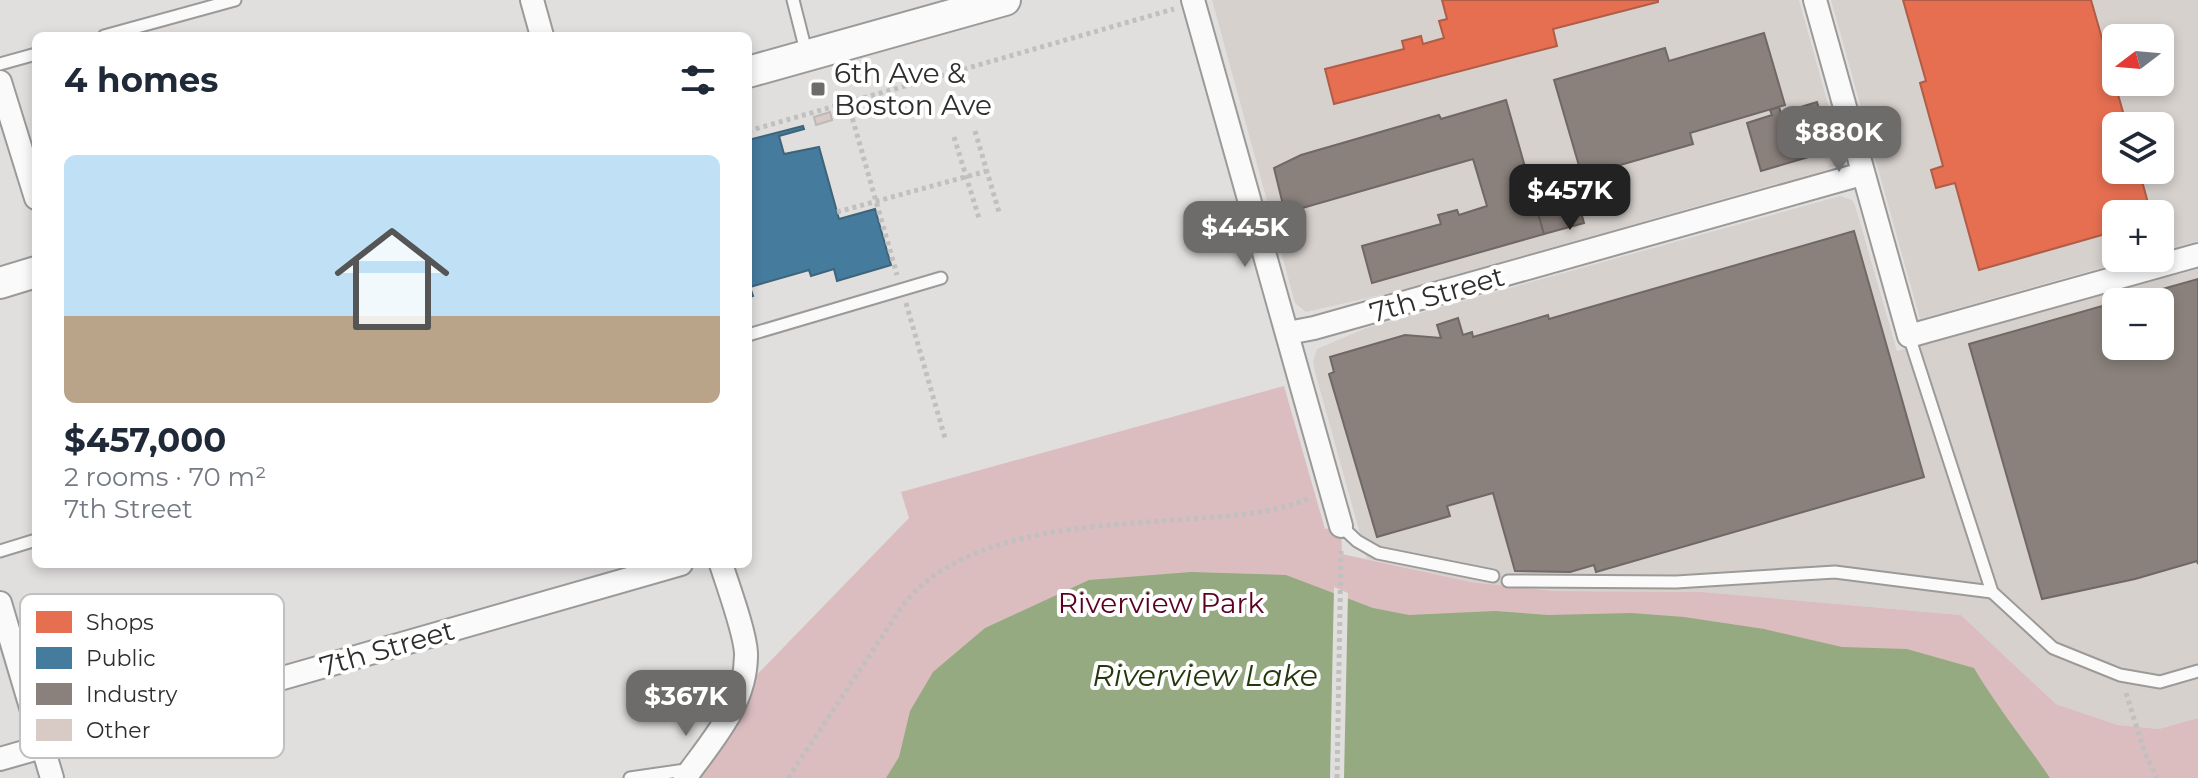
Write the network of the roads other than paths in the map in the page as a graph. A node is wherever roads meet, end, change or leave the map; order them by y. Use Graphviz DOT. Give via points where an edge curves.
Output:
graph roads {
  1 [pos="235,0"];
  2 [pos="532,0"];
  3 [pos="793,0"];
  4 [pos="1005,0"];
  5 [pos="1193,0"];
  6 [pos="1815,0"];
  7 [pos="119,32"];
  8 [pos="541,32"];
  9 [pos="32,55"];
  10 [pos="808,56"];
  11 [pos="0,64"];
  12 [pos="752,71"];
  13 [pos="0,82"];
  14 [pos="1862,174"];
  15 [pos="32,185"];
  16 [pos="2198,255"];
  17 [pos="32,273"];
  18 [pos="941,278"];
  19 [pos="0,283"];
  20 [pos="1288,333"];
  21 [pos="752,334"];
  22 [pos="1909,336"];
  23 [pos="1341,526"];
  24 [pos="32,541"];
  25 [pos="0,551"];
  26 [pos="667,568"];
  27 [pos="722,568"];
  28 [pos="1493,576"];
  29 [pos="1508,581"];
  30 [pos="1992,592"];
  31 [pos="0,603"];
  32 [pos="20,670"];
  33 [pos="2198,671"];
  34 [pos="284,677"];
  35 [pos="20,753"];
  36 [pos="46,758"];
  37 [pos="0,759"];
  38 [pos="689,773"];
  39 [pos="52,778"];
  40 [pos="630,778"];
  1 -- 7 [label="lane"];
  2 -- 8 [label="street"];
  3 -- 10 [label="lane"];
  4 -- 10 [label="main road"];
  5 -- 20 [label="street"];
  6 -- 14 [label="street"];
  9 -- 11 [label="lane"];
  10 -- 12 [label="main road"];
  13 -- 15 [label="street"];
  14 -- 20 [label="street, 7th Street"];
  14 -- 22 [label="street"];
  16 -- 22 [label="street"];
  17 -- 19 [label="main road"];
  18 -- 21 [label="lane"];
  20 -- 23 [label="street"];
  22 -- 30 [label="lane"];
  23 -- 28 [label="lane" via="1378,553"];
  24 -- 25 [label="lane"];
  26 -- 34 [label="street, 7th Street"];
  27 -- 38 [label="street" via="746,651 742,690"];
  29 -- 30 [label="lane" via="1676,582 1835,572"];
  30 -- 33 [label="lane" via="2053,648 2120,675 2160,682"];
  31 -- 32 [label="street"];
  35 -- 37 [label="street, 7th Street"];
  36 -- 39 [label="street"];
  38 -- 40 [label="lane"];
}
